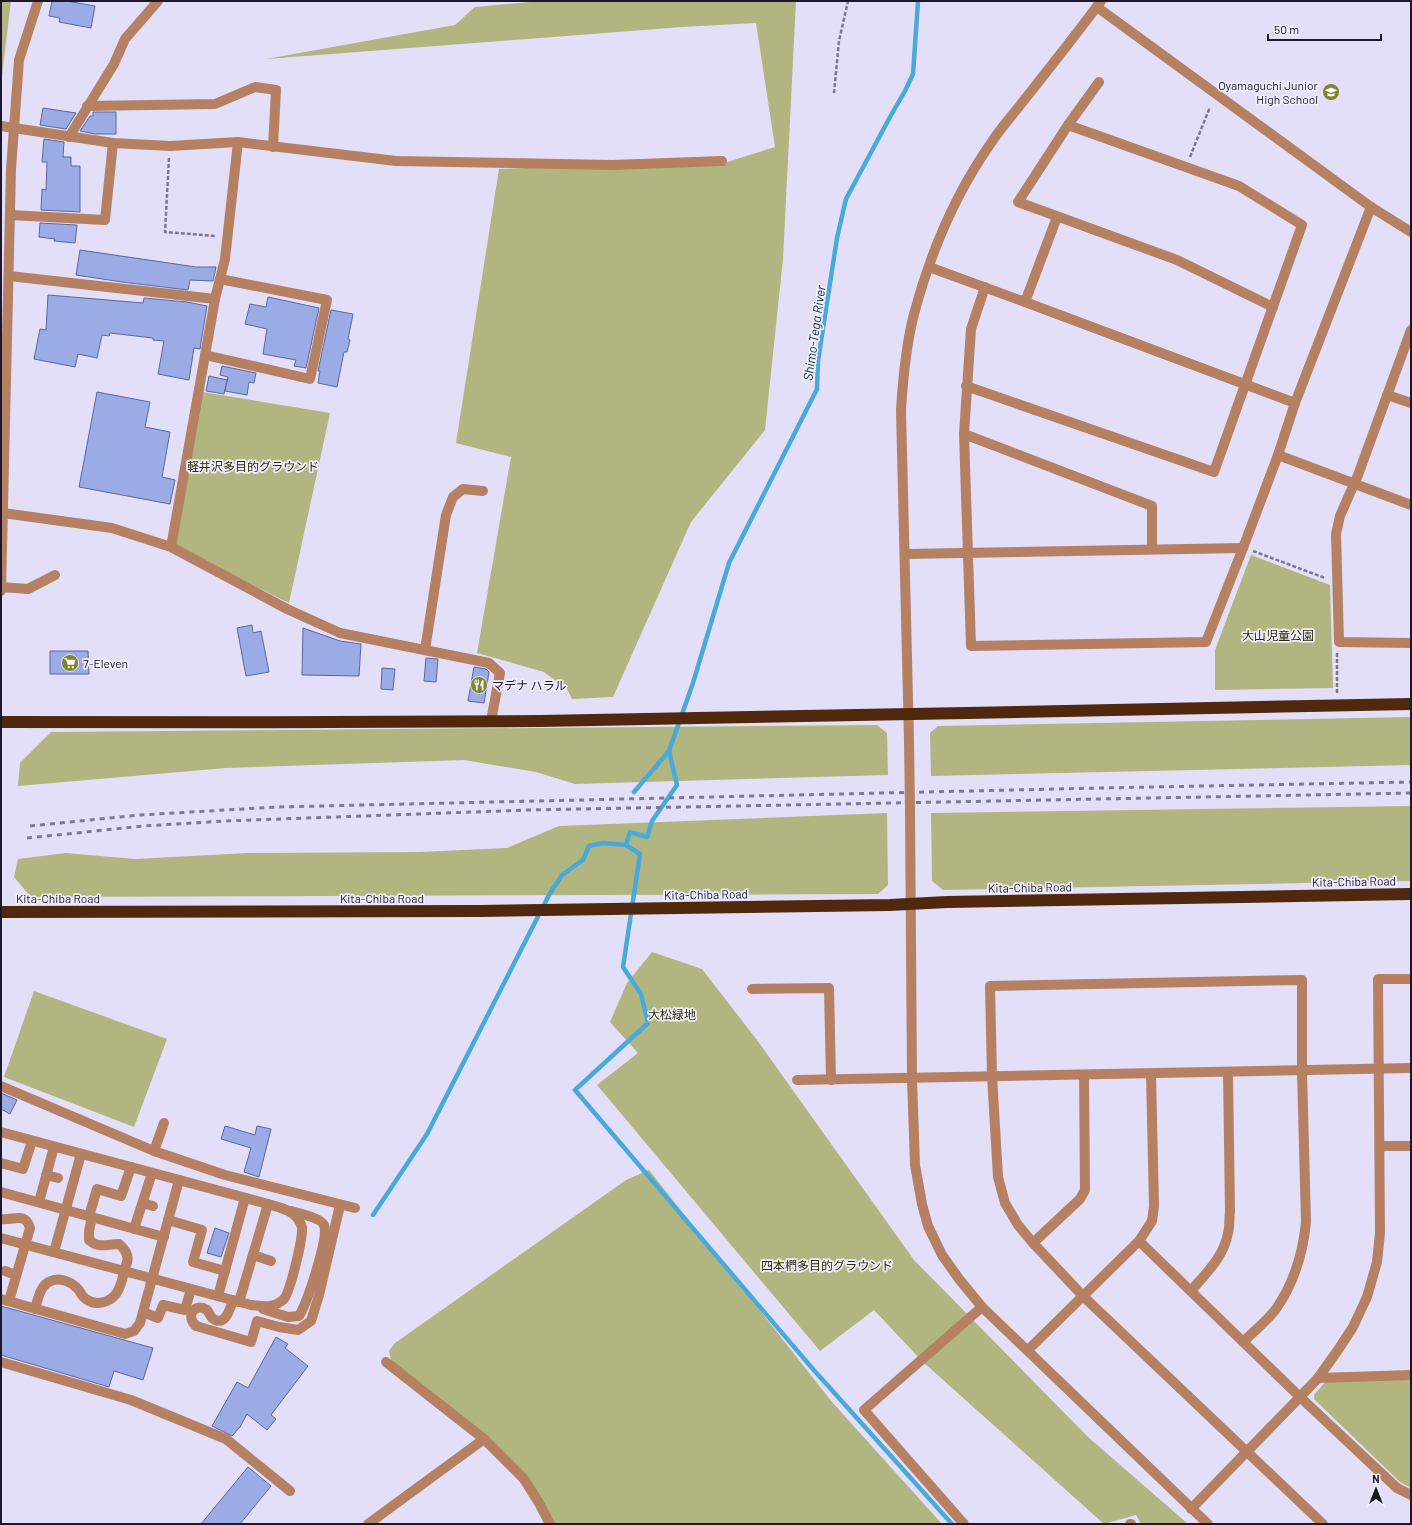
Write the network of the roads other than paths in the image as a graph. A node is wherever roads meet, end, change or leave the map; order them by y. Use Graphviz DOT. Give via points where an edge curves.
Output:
graph roads {
  1 [pos="38,1"];
  2 [pos="158,1"];
  3 [pos="1099,4"];
  4 [pos="1099,82"];
  5 [pos="87,106"];
  6 [pos="1068,125"];
  7 [pos="1,126"];
  8 [pos="14,128"];
  9 [pos="68,137"];
  10 [pos="238,142"];
  11 [pos="113,143"];
  12 [pos="273,147"];
  13 [pos="722,161"];
  14 [pos="6,187"];
  15 [pos="1371,207"];
  16 [pos="10,215"];
  17 [pos="1057,216"];
  18 [pos="1411,232"];
  19 [pos="929,267"];
  20 [pos="9,276"];
  21 [pos="220,279"];
  22 [pos="985,287"];
  23 [pos="215,299"];
  24 [pos="1025,302"];
  25 [pos="4,304"];
  26 [pos="1273,307"];
  27 [pos="1411,330"];
  28 [pos="205,355"];
  29 [pos="1246,385"];
  30 [pos="966,386"];
  31 [pos="1387,394"];
  32 [pos="1295,403"];
  33 [pos="1411,403"];
  34 [pos="3,417"];
  35 [pos="964,434"];
  36 [pos="1278,455"];
  37 [pos="1355,483"];
  38 [pos="483,491"];
  39 [pos="1411,505"];
  40 [pos="3,514"];
  41 [pos="170,547"];
  42 [pos="1152,549"];
  43 [pos="1247,549"];
  44 [pos="968,553"];
  45 [pos="905,554"];
  46 [pos="55,575"];
  47 [pos="1,587"];
  48 [pos="1,591"];
  49 [pos="1411,643"];
  50 [pos="425,650"];
  51 [pos="1411,704"];
  52 [pos="909,714"];
  53 [pos="491,721"];
  54 [pos="1,722"];
  55 [pos="1411,894"];
  56 [pos="911,904"];
  57 [pos="1,912"];
  58 [pos="1411,979"];
  59 [pos="752,989"];
  60 [pos="1411,1068"];
  61 [pos="1379,1069"];
  62 [pos="1302,1071"];
  63 [pos="1228,1072"];
  64 [pos="1151,1074"];
  65 [pos="1084,1075"];
  66 [pos="992,1076"];
  67 [pos="912,1079"];
  68 [pos="797,1080"];
  69 [pos="831,1080"];
  70 [pos="1,1086"];
  71 [pos="164,1123"];
  72 [pos="1,1132"];
  73 [pos="32,1141"];
  74 [pos="1380,1146"];
  75 [pos="1411,1146"];
  76 [pos="54,1147"];
  77 [pos="154,1151"];
  78 [pos="81,1154"];
  79 [pos="1,1163"];
  80 [pos="131,1167"];
  81 [pos="152,1173"];
  82 [pos="46,1175"];
  83 [pos="58,1178"];
  84 [pos="179,1180"];
  85 [pos="1,1192"];
  86 [pos="245,1198"];
  87 [pos="39,1202"];
  88 [pos="143,1203"];
  89 [pos="268,1204"];
  90 [pos="340,1205"];
  91 [pos="153,1206"];
  92 [pos="354,1208"];
  93 [pos="285,1209"];
  94 [pos="65,1210"];
  95 [pos="91,1217"];
  96 [pos="1,1219"];
  97 [pos="168,1220"];
  98 [pos="134,1229"];
  99 [pos="164,1237"];
  100 [pos="1,1238"];
  101 [pos="1139,1241"];
  102 [pos="1033,1243"];
  103 [pos="25,1244"];
  104 [pos="54,1252"];
  105 [pos="253,1255"];
  106 [pos="270,1261"];
  107 [pos="5,1271"];
  108 [pos="124,1271"];
  109 [pos="225,1272"];
  110 [pos="16,1275"];
  111 [pos="152,1278"];
  112 [pos="191,1289"];
  113 [pos="1191,1291"];
  114 [pos="218,1296"];
  115 [pos="1083,1296"];
  116 [pos="5,1300"];
  117 [pos="236,1301"];
  118 [pos="251,1305"];
  119 [pos="982,1307"];
  120 [pos="34,1309"];
  121 [pos="143,1312"];
  122 [pos="1243,1342"];
  123 [pos="1028,1350"];
  124 [pos="1,1362"];
  125 [pos="386,1362"];
  126 [pos="1411,1375"];
  127 [pos="1318,1378"];
  128 [pos="1300,1397"];
  129 [pos="484,1439"];
  130 [pos="1247,1452"];
  131 [pos="290,1491"];
  132 [pos="1411,1495"];
  133 [pos="1191,1509"];
  134 [pos="368,1524"];
  135 [pos="550,1524"];
  136 [pos="964,1524"];
  137 [pos="1208,1524"];
  138 [pos="1323,1524"];
  1 -- 8 [label="street" via="19,60"];
  2 -- 5 [label="street" via="126,39 114,64"];
  3 -- 15 [label="street"];
  3 -- 19 [label="street" via="991,142 965,185"];
  4 -- 6 [label="street"];
  5 -- 9 [label="street"];
  5 -- 12 [label="street" via="215,104 255,87 276,90"];
  6 -- 17 [label="street" via="1018,202"];
  6 -- 26 [label="street" via="1239,186 1302,225"];
  7 -- 8 [label="street"];
  8 -- 9 [label="street"];
  8 -- 14 [label="street"];
  9 -- 11 [label="street"];
  10 -- 11 [label="street" via="170,146"];
  10 -- 12 [label="street"];
  10 -- 21 [label="street" via="228,237"];
  11 -- 16 [label="street" via="105,220"];
  12 -- 13 [label="street" via="396,161 612,165"];
  14 -- 16 [label="street"];
  15 -- 18 [label="street"];
  15 -- 32 [label="street"];
  16 -- 20 [label="street"];
  17 -- 24 [label="street"];
  17 -- 26 [label="street" via="1177,260"];
  19 -- 22 [label="street"];
  19 -- 45 [label="street" via="907,344 903,379 901,410"];
  20 -- 23 [label="street"];
  20 -- 25 [label="street"];
  21 -- 23 [label="street"];
  21 -- 28 [label="street" via="327,300 310,379"];
  22 -- 24 [label="street"];
  22 -- 30 [label="street" via="971,329"];
  23 -- 28 [label="street"];
  24 -- 29 [label="street"];
  25 -- 34 [label="street"];
  26 -- 29 [label="street"];
  27 -- 31 [label="street"];
  28 -- 41 [label="street"];
  29 -- 30 [label="street" via="1214,472"];
  29 -- 32 [label="street"];
  30 -- 35 [label="street"];
  31 -- 33 [label="street"];
  31 -- 37 [label="street"];
  32 -- 36 [label="street"];
  34 -- 40 [label="street"];
  35 -- 42 [label="street" via="1152,506"];
  35 -- 44 [label="street"];
  36 -- 37 [label="street"];
  36 -- 43 [label="street"];
  37 -- 39 [label="street"];
  37 -- 49 [label="street" via="1340,516 1336,534 1339,642"];
  38 -- 50 [label="street" via="463,489 453,497 446,515"];
  40 -- 41 [label="street" via="112,528"];
  40 -- 47 [label="street"];
  41 -- 50 [label="street" via="287,609 340,633"];
  42 -- 43 [label="street"];
  42 -- 44 [label="street"];
  43 -- 44 [label="street" via="1206,642 971,646"];
  44 -- 45 [label="street"];
  45 -- 52 [label="street"];
  46 -- 47 [label="street" via="28,589"];
  47 -- 48 [label="street"];
  50 -- 53 [label="street" via="489,663 500,673"];
  51 -- 52 [label="highway"];
  52 -- 53 [label="highway"];
  52 -- 56 [label="street, bridge"];
  53 -- 54 [label="highway"];
  55 -- 56 [label="highway, Kita-Chiba Road"];
  56 -- 57 [label="highway, Kita-Chiba Road" via="479,912"];
  56 -- 67 [label="street"];
  58 -- 61 [label="street" via="1378,979"];
  59 -- 69 [label="street" via="829,988"];
  60 -- 61 [label="street"];
  61 -- 62 [label="street"];
  61 -- 74 [label="street"];
  62 -- 63 [label="street"];
  62 -- 66 [label="street" via="1302,980 990,986"];
  62 -- 122 [label="street" via="1306,1222 1304,1245 1288,1290 1275,1310"];
  63 -- 64 [label="street"];
  63 -- 113 [label="street" via="1228,1234 1215,1264"];
  64 -- 65 [label="street"];
  64 -- 101 [label="street" via="1154,1206 1152,1221"];
  65 -- 66 [label="street"];
  65 -- 102 [label="street" via="1085,1190 1080,1199"];
  66 -- 67 [label="street"];
  66 -- 102 [label="street" via="998,1178 1005,1203"];
  67 -- 69 [label="street"];
  67 -- 119 [label="street" via="915,1165 928,1226 942,1255"];
  68 -- 69 [label="street"];
  70 -- 77 [label="street"];
  71 -- 77 [label="street"];
  72 -- 73 [label="street"];
  73 -- 76 [label="street"];
  73 -- 79 [label="street" via="23,1169"];
  74 -- 75 [label="street"];
  74 -- 127 [label="street" via="1380,1233 1377,1262 1367,1297 1353,1326"];
  76 -- 78 [label="street"];
  76 -- 82 [label="street"];
  77 -- 90 [label="street" via="225,1175"];
  78 -- 80 [label="street"];
  78 -- 94 [label="street"];
  80 -- 81 [label="street"];
  80 -- 95 [label="street" via="121,1196 97,1189"];
  81 -- 84 [label="street"];
  81 -- 88 [label="street"];
  82 -- 83 [label="street"];
  82 -- 87 [label="street"];
  84 -- 86 [label="street"];
  84 -- 97 [label="street"];
  85 -- 87 [label="street"];
  86 -- 89 [label="street"];
  86 -- 109 [label="street"];
  87 -- 94 [label="street"];
  88 -- 91 [label="street"];
  88 -- 98 [label="street"];
  89 -- 93 [label="street"];
  89 -- 105 [label="street"];
  90 -- 92 [label="street"];
  90 -- 117 [label="street" via="311,1320 298,1330 257,1321 251,1342 196,1326 191,1320 192,1311 201,1307 207,1310 210,1317 221,1320 227,1316"];
  93 -- 118 [label="street" via="297,1217 302,1226 301,1242 290,1284 284,1300 271,1307"];
  93 -- 118 [label="street" via="321,1220 324,1225 316,1271 305,1306 299,1316 288,1318"];
  94 -- 95 [label="street"];
  94 -- 104 [label="street"];
  95 -- 98 [label="street"];
  95 -- 108 [label="street" via="89,1240 96,1246 119,1244 127,1254 128,1262"];
  96 -- 103 [label="street" via="18,1218 28,1223 30,1228"];
  97 -- 99 [label="street"];
  97 -- 109 [label="street" via="202,1230 193,1262"];
  98 -- 99 [label="street"];
  99 -- 111 [label="street"];
  100 -- 103 [label="street"];
  101 -- 113 [label="street"];
  101 -- 115 [label="street"];
  102 -- 115 [label="street"];
  103 -- 104 [label="street"];
  103 -- 110 [label="street"];
  104 -- 108 [label="street"];
  105 -- 106 [label="street"];
  105 -- 117 [label="street"];
  107 -- 110 [label="street"];
  108 -- 111 [label="street"];
  108 -- 120 [label="street" via="116,1294 109,1300 93,1303 86,1300 71,1283 57,1279 51,1280 42,1288"];
  109 -- 114 [label="street"];
  110 -- 116 [label="street"];
  111 -- 112 [label="street"];
  111 -- 121 [label="street"];
  112 -- 114 [label="street"];
  112 -- 121 [label="street" via="185,1310 163,1305 158,1318"];
  113 -- 122 [label="street"];
  114 -- 117 [label="street"];
  115 -- 123 [label="street"];
  115 -- 130 [label="street"];
  116 -- 120 [label="street"];
  117 -- 118 [label="street"];
  119 -- 123 [label="street"];
  119 -- 136 [label="street" via="864,1410"];
  120 -- 121 [label="street" via="125,1334 134,1331"];
  122 -- 128 [label="street"];
  123 -- 133 [label="street"];
  124 -- 131 [label="street" via="131,1400 226,1439"];
  125 -- 129 [label="street"];
  126 -- 127 [label="street"];
  127 -- 128 [label="street"];
  128 -- 130 [label="street"];
  128 -- 132 [label="street" via="1397,1488"];
  129 -- 134 [label="street"];
  129 -- 135 [label="street" via="524,1479"];
  130 -- 133 [label="street"];
  130 -- 138 [label="street"];
  133 -- 137 [label="street"];
}
